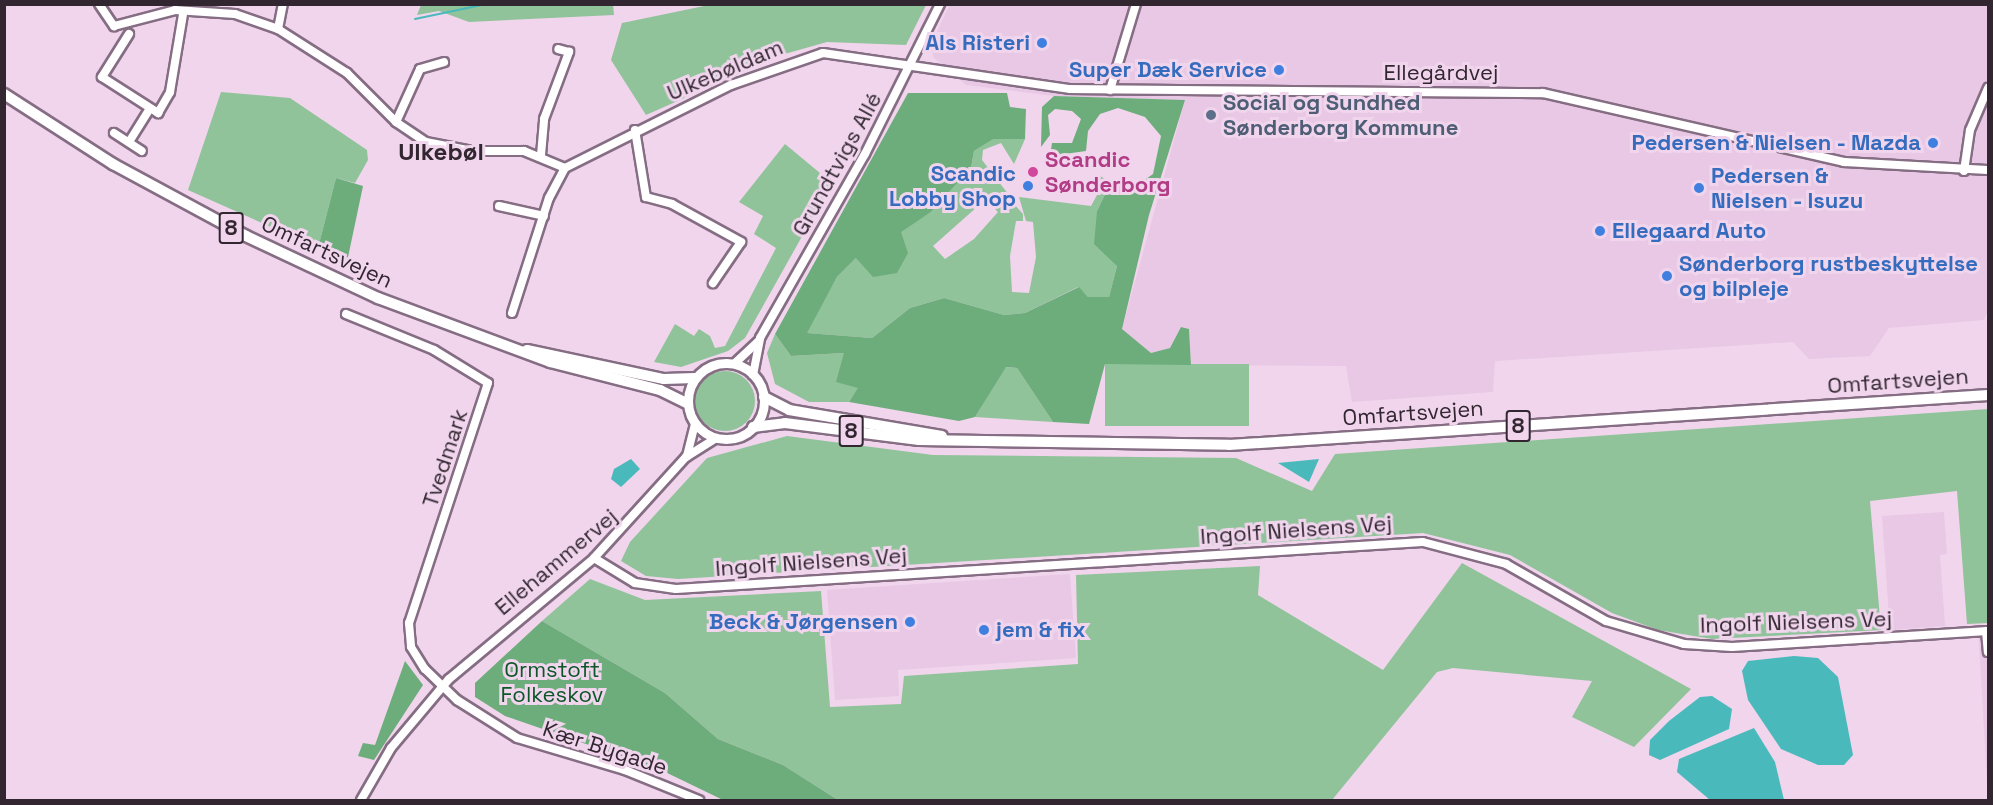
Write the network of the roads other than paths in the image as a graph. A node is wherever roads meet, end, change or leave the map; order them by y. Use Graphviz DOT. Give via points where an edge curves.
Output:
graph roads {
  1 [pos="99,4"];
  2 [pos="283,4"];
  3 [pos="940,4"];
  4 [pos="1136,4"];
  5 [pos="177,9"];
  6 [pos="278,29"];
  7 [pos="129,34"];
  8 [pos="558,49"];
  9 [pos="444,62"];
  10 [pos="910,64"];
  11 [pos="1989,87"];
  12 [pos="1110,90"];
  13 [pos="4,94"];
  14 [pos="150,109"];
  15 [pos="396,122"];
  16 [pos="634,130"];
  17 [pos="114,133"];
  18 [pos="129,142"];
  19 [pos="142,151"];
  20 [pos="541,155"];
  21 [pos="565,168"];
  22 [pos="1989,170"];
  23 [pos="1964,171"];
  24 [pos="500,206"];
  25 [pos="544,216"];
  26 [pos="713,283"];
  27 [pos="512,313"];
  28 [pos="346,314"];
  29 [pos="760,338"];
  30 [pos="521,349"];
  31 [pos="734,363"];
  32 [pos="753,375"];
  33 [pos="695,378"];
  34 [pos="1989,395"];
  35 [pos="764,398"];
  36 [pos="687,403"];
  37 [pos="695,423"];
  38 [pos="753,427"];
  39 [pos="716,438"];
  40 [pos="948,438"];
  41 [pos="686,457"];
  42 [pos="594,558"];
  43 [pos="1988,631"];
  44 [pos="1989,652"];
  45 [pos="442,687"];
  46 [pos="361,801"];
  47 [pos="699,801"];
  1 -- 5 [label="street" via="114,26"];
  2 -- 6 [label="street"];
  3 -- 10 [label="street, Grundtvigs Allé"];
  4 -- 12 [label="street"];
  5 -- 6 [label="street" via="235,14"];
  5 -- 14 [label="street" via="171,92 158,113"];
  6 -- 15 [label="street" via="347,73"];
  7 -- 14 [label="street" via="102,77"];
  8 -- 20 [label="street" via="569,52 544,119"];
  9 -- 15 [label="street" via="420,69"];
  10 -- 12 [label="street, Ellegårdvej" via="1034,86"];
  10 -- 16 [label="street, Ulkebøldam" via="850,54 804,56"];
  10 -- 29 [label="street, Grundtvigs Allé"];
  11 -- 23 [label="street" via="1970,130"];
  12 -- 23 [label="street, Ellegårdvej" via="1543,93 1844,162"];
  13 -- 30 [label="highway, Omfartsvejen / 8" via="113,164 246,236 378,298"];
  14 -- 18 [label="street"];
  15 -- 20 [label="street" via="444,147"];
  16 -- 21 [label="street, Ulkebøldam"];
  16 -- 26 [label="street" via="646,197 728,230 741,242"];
  17 -- 18 [label="street"];
  18 -- 19 [label="street"];
  20 -- 21 [label="street"];
  21 -- 25 [label="street"];
  22 -- 23 [label="street, Ellegårdvej"];
  24 -- 25 [label="street"];
  25 -- 27 [label="street"];
  28 -- 45 [label="street, Tvedmark" via="434,350 488,383 410,623 411,647"];
  29 -- 31 [label="street, Grundtvigs Allé"];
  29 -- 32 [label="street, Grundtvigs Allé"];
  30 -- 33 [label="highway, Omfartsvejen / 8" via="553,351 664,379"];
  30 -- 36 [label="highway, Omfartsvejen / 8" via="550,362 660,390"];
  31 -- 32 [label="main road"];
  31 -- 33 [label="main road, 8" via="709,366"];
  32 -- 35 [label="main road"];
  33 -- 36 [label="main road"];
  34 -- 40 [label="highway, Omfartsvejen / 8" via="1229,445 1056,445"];
  35 -- 38 [label="main road"];
  35 -- 40 [label="highway, Omfartsvejen / 8" via="789,410"];
  36 -- 37 [label="main road"];
  37 -- 39 [label="main road"];
  37 -- 41 [label="street, Ellehammervej"];
  38 -- 39 [label="main road, 8" via="739,436"];
  38 -- 40 [label="highway, Omfartsvejen / 8" via="785,423 919,440"];
  39 -- 41 [label="street, Ellehammervej"];
  41 -- 42 [label="street, Ellehammervej"];
  42 -- 43 [label="street, Ingolf Nielsens Vej" via="635,583 676,589 1423,542 1506,564 1606,621 1684,644 1732,647"];
  42 -- 45 [label="street, Ellehammervej"];
  43 -- 44 [label="street, Ingolf Nielsens Vej"];
  45 -- 46 [label="street, Ellehammervej" via="391,748"];
  45 -- 47 [label="street, Kær Bygade" via="517,738 625,770"];
}
